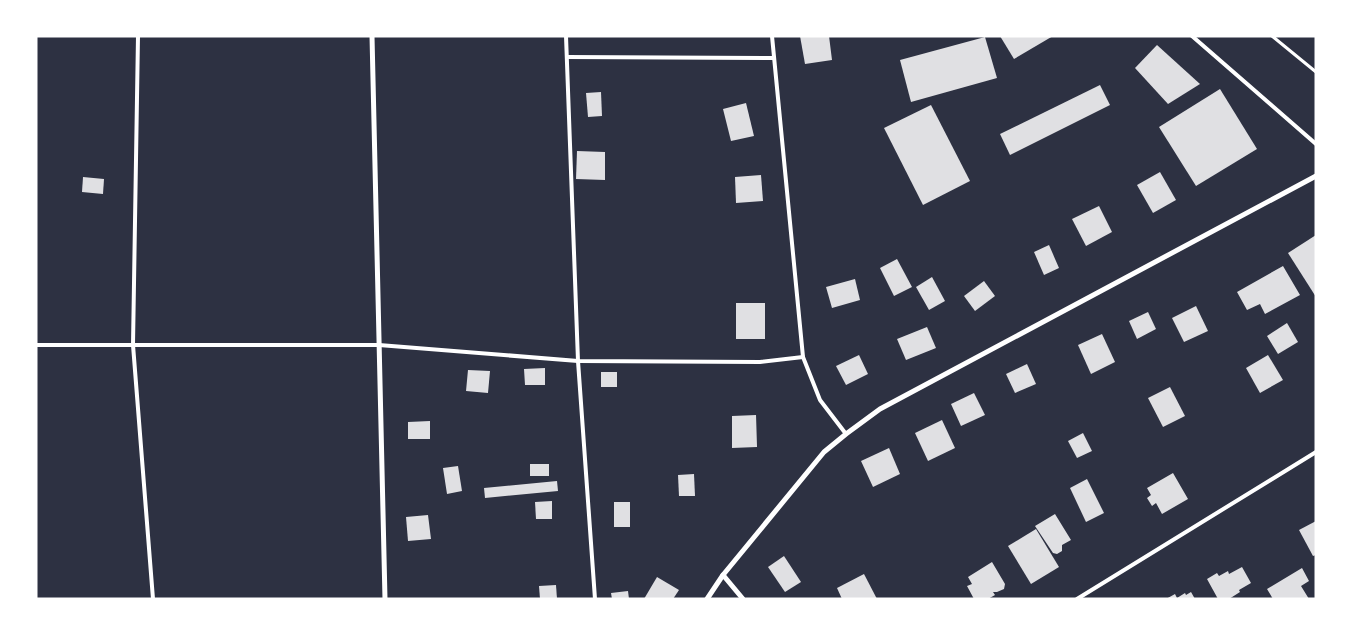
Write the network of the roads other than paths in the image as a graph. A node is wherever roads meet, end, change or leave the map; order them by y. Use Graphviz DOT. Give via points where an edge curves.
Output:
graph roads {
  1 [pos="138,36"];
  2 [pos="372,36"];
  3 [pos="566,36"];
  4 [pos="772,36"];
  5 [pos="1192,36"];
  6 [pos="567,57"];
  7 [pos="774,58"];
  8 [pos="1316,144"];
  9 [pos="1316,176"];
  10 [pos="379,344"];
  11 [pos="36,345"];
  12 [pos="133,345"];
  13 [pos="803,357"];
  14 [pos="578,361"];
  15 [pos="846,434"];
  16 [pos="1316,452"];
  17 [pos="723,575"];
  18 [pos="153,599"];
  19 [pos="385,599"];
  20 [pos="595,599"];
  21 [pos="706,599"];
  22 [pos="743,599"];
  23 [pos="1077,599"];
  1 -- 12 [label="lane"];
  2 -- 10 [label="street"];
  3 -- 6 [label="lane"];
  4 -- 7 [label="lane"];
  5 -- 8 [label="lane"];
  6 -- 7 [label="lane"];
  6 -- 14 [label="lane"];
  7 -- 13 [label="lane"];
  9 -- 15 [label="street" via="880,409"];
  10 -- 12 [label="lane"];
  10 -- 14 [label="lane"];
  10 -- 19 [label="street"];
  11 -- 12 [label="lane"];
  12 -- 18 [label="lane"];
  13 -- 14 [label="lane" via="760,362"];
  13 -- 15 [label="lane" via="820,400"];
  14 -- 20 [label="lane"];
  15 -- 17 [label="street" via="824,452"];
  16 -- 23 [label="lane"];
  17 -- 21 [label="street"];
  17 -- 22 [label="street"];
}
